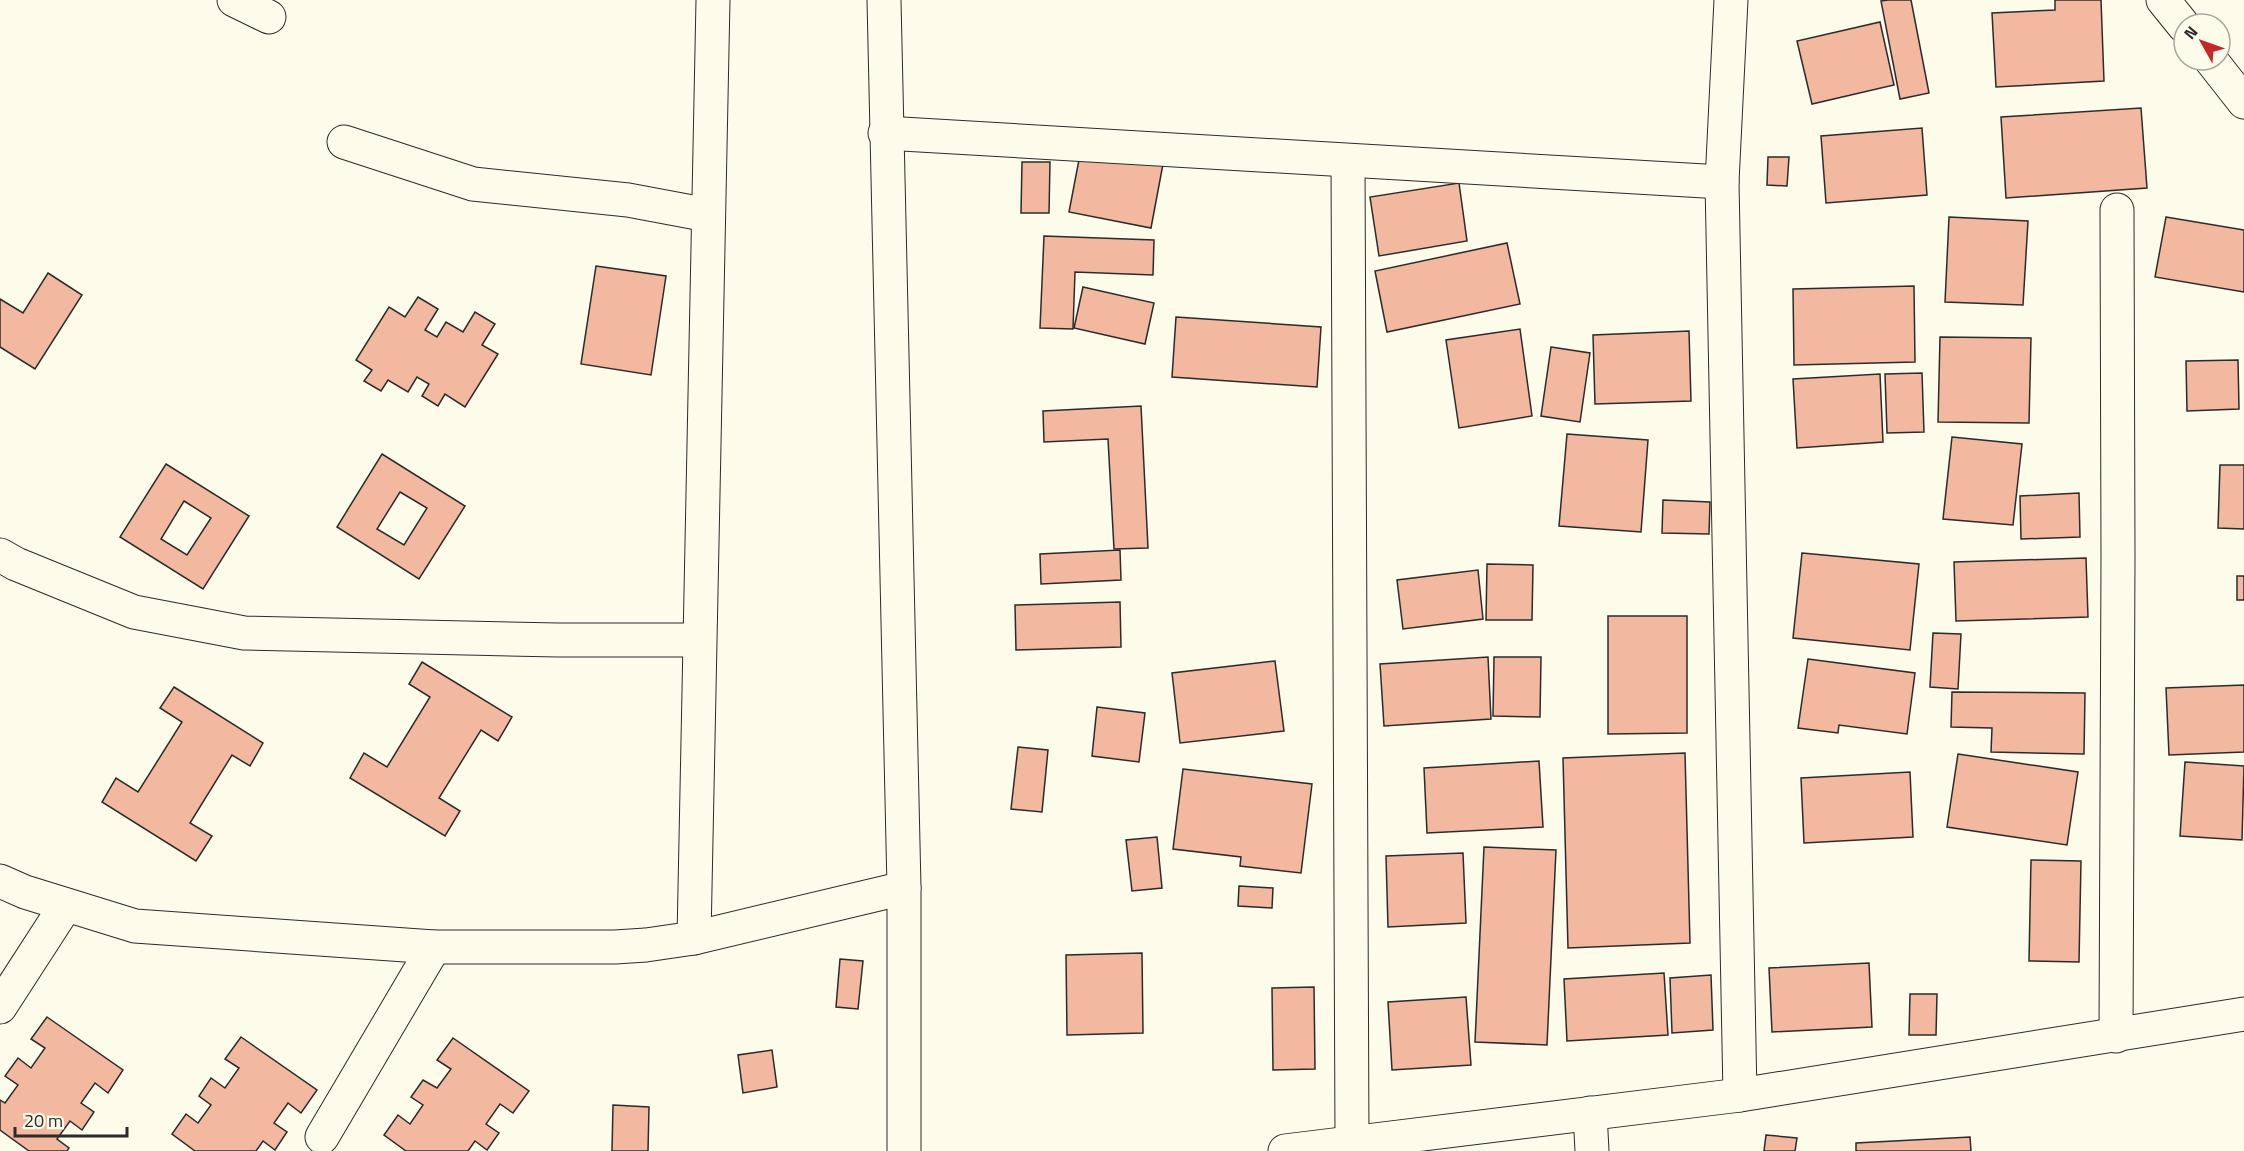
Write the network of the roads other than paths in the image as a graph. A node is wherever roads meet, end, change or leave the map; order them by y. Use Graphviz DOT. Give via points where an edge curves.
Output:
graph roads {
  1 [pos="234,0"];
  2 [pos="713,0"];
  3 [pos="884,0"];
  4 [pos="1731,0"];
  5 [pos="2163,0"];
  6 [pos="2173,12"];
  7 [pos="269,17"];
  8 [pos="2220,72"];
  9 [pos="2244,102"];
  10 [pos="885,133"];
  11 [pos="344,141"];
  12 [pos="1348,161"];
  13 [pos="1722,182"];
  14 [pos="2117,210"];
  15 [pos="708,215"];
  16 [pos="0,555"];
  17 [pos="699,640"];
  18 [pos="0,881"];
  19 [pos="904,888"];
  20 [pos="66,905"];
  21 [pos="694,938"];
  22 [pos="434,947"];
  23 [pos="0,1007"];
  24 [pos="2244,1014"];
  25 [pos="2116,1036"];
  26 [pos="1740,1095"];
  27 [pos="1590,1113"];
  28 [pos="322,1137"];
  29 [pos="1352,1142"];
  30 [pos="1295,1150"];
  31 [pos="904,1151"];
  32 [pos="1592,1151"];
  1 -- 7 [label="street"];
  2 -- 15 [label="street"];
  3 -- 10 [label="street"];
  4 -- 13 [label="street"];
  5 -- 6 [label="street"];
  8 -- 9 [label="street"];
  10 -- 12 [label="street"];
  10 -- 19 [label="street"];
  11 -- 15 [label="street" via="473,184 628,200"];
  12 -- 13 [label="street"];
  12 -- 29 [label="street"];
  13 -- 26 [label="street"];
  14 -- 25 [label="street"];
  15 -- 17 [label="street"];
  16 -- 17 [label="street" via="134,612 244,633"];
  17 -- 21 [label="street"];
  18 -- 20 [label="street"];
  19 -- 21 [label="street"];
  19 -- 31 [label="street"];
  20 -- 22 [label="street" via="135,926"];
  20 -- 23 [label="street"];
  21 -- 22 [label="street" via="615,947"];
  22 -- 28 [label="street"];
  24 -- 25 [label="street"];
  25 -- 26 [label="street"];
  26 -- 27 [label="street"];
  27 -- 29 [label="street"];
  27 -- 32 [label="street"];
  29 -- 30 [label="street"];
}
